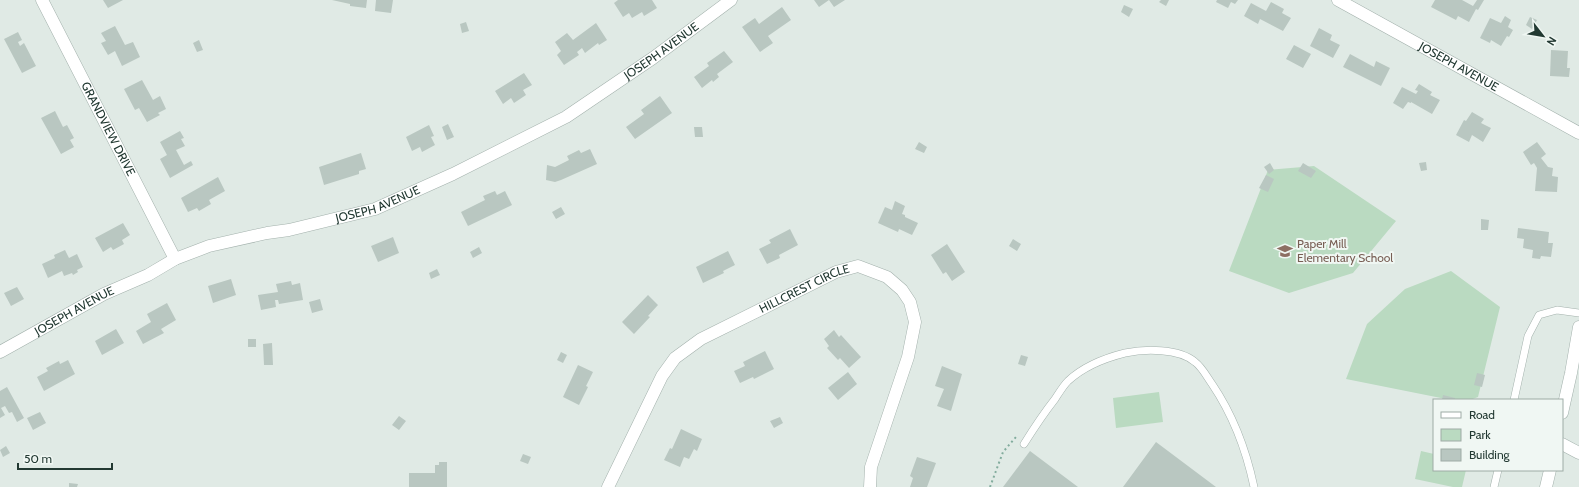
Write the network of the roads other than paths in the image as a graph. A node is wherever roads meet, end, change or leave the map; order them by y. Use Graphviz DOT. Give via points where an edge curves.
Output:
graph roads {
  1 [pos="42,0"];
  2 [pos="730,0"];
  3 [pos="1338,0"];
  4 [pos="1579,133"];
  5 [pos="176,259"];
  6 [pos="1579,313"];
  7 [pos="1579,328"];
  8 [pos="0,352"];
  9 [pos="1514,399"];
  10 [pos="1563,409"];
  11 [pos="1024,444"];
  12 [pos="1563,445"];
  13 [pos="1579,453"];
  14 [pos="1498,471"];
  15 [pos="1550,471"];
  16 [pos="608,487"];
  17 [pos="870,487"];
  18 [pos="1254,487"];
  19 [pos="1494,487"];
  20 [pos="1546,487"];
  1 -- 5 [label="street, GRANDVIEW DRIVE"];
  2 -- 5 [label="street, JOSEPH AVENUE" via="653,58 566,117 453,174 375,209 289,230 216,244"];
  3 -- 4 [label="street, JOSEPH AVENUE"];
  5 -- 8 [label="street, JOSEPH AVENUE" via="86,304"];
  6 -- 9 [label="lane" via="1557,310 1539,315 1528,336"];
  7 -- 10 [label="street"];
  11 -- 18 [label="lane" via="1068,382 1090,366 1110,357 1131,352 1154,350 1177,353 1195,362 1225,403 1242,441"];
  12 -- 13 [label="street"];
  14 -- 19 [label="lane"];
  15 -- 20 [label="street"];
  16 -- 17 [label="street, HILLCREST CIRCLE" via="662,376 675,358 708,336 836,272 858,266 887,277 902,290 910,302 915,322 908,357 871,467"];
}
